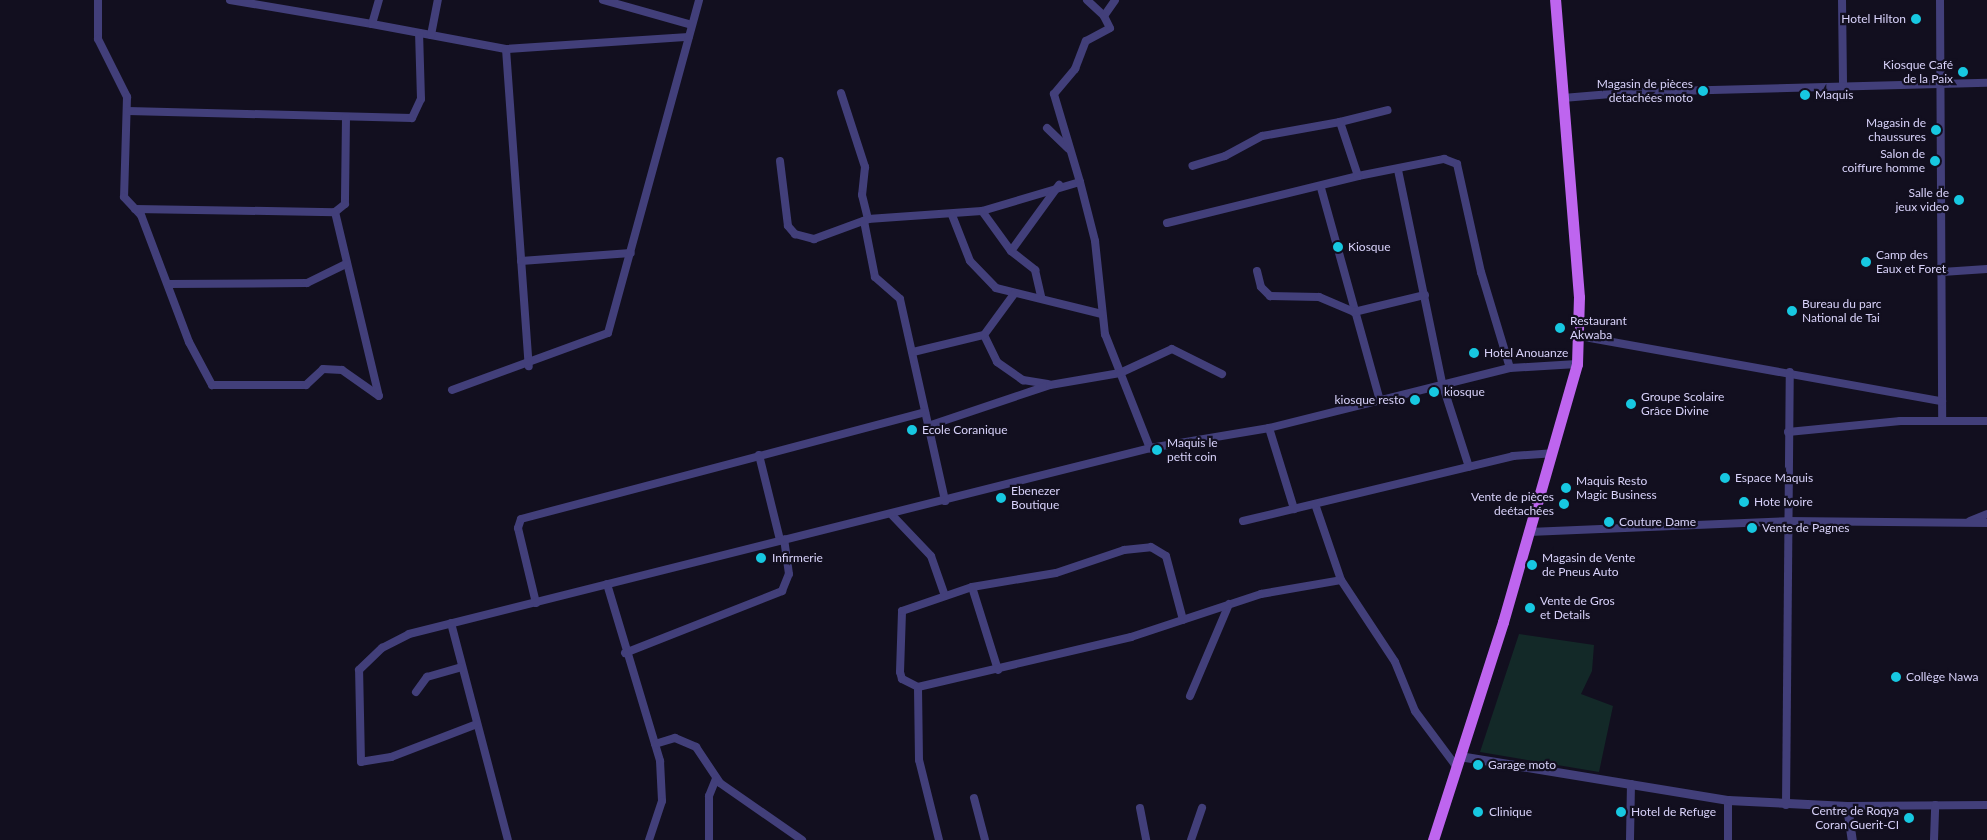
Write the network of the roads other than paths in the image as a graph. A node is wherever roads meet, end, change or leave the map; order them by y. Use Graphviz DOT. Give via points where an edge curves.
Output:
graph roads {
  1 [pos="98,0"];
  2 [pos="230,0"];
  3 [pos="379,0"];
  4 [pos="438,0"];
  5 [pos="603,0"];
  6 [pos="699,0"];
  7 [pos="1087,0"];
  8 [pos="1115,0"];
  9 [pos="1555,0"];
  10 [pos="1842,0"];
  11 [pos="1940,0"];
  12 [pos="1104,16"];
  13 [pos="372,24"];
  14 [pos="692,25"];
  15 [pos="419,33"];
  16 [pos="431,35"];
  17 [pos="689,37"];
  18 [pos="506,49"];
  19 [pos="1942,82"];
  20 [pos="1987,83"];
  21 [pos="1843,84"];
  22 [pos="841,93"];
  23 [pos="1563,98"];
  24 [pos="1388,110"];
  25 [pos="128,111"];
  26 [pos="346,117"];
  27 [pos="1340,122"];
  28 [pos="1047,128"];
  29 [pos="1070,150"];
  30 [pos="780,161"];
  31 [pos="1193,166"];
  32 [pos="1398,170"];
  33 [pos="1358,176"];
  34 [pos="1080,182"];
  35 [pos="1059,185"];
  36 [pos="1321,188"];
  37 [pos="135,208"];
  38 [pos="982,211"];
  39 [pos="335,212"];
  40 [pos="952,215"];
  41 [pos="866,220"];
  42 [pos="1167,223"];
  43 [pos="1011,251"];
  44 [pos="631,253"];
  45 [pos="521,261"];
  46 [pos="346,264"];
  47 [pos="1987,269"];
  48 [pos="1257,271"];
  49 [pos="1942,272"];
  50 [pos="168,284"];
  51 [pos="1014,294"];
  52 [pos="1425,294"];
  53 [pos="1041,296"];
  54 [pos="1358,312"];
  55 [pos="1102,314"];
  56 [pos="984,335"];
  57 [pos="1579,336"];
  58 [pos="913,352"];
  59 [pos="1577,364"];
  60 [pos="529,366"];
  61 [pos="1510,368"];
  62 [pos="1790,372"];
  63 [pos="1120,373"];
  64 [pos="1222,374"];
  65 [pos="1442,383"];
  66 [pos="1050,385"];
  67 [pos="452,390"];
  68 [pos="1380,401"];
  69 [pos="1942,401"];
  70 [pos="925,412"];
  71 [pos="1942,420"];
  72 [pos="1987,421"];
  73 [pos="928,426"];
  74 [pos="1270,428"];
  75 [pos="1788,432"];
  76 [pos="1150,448"];
  77 [pos="1552,453"];
  78 [pos="759,455"];
  79 [pos="1469,468"];
  80 [pos="945,501"];
  81 [pos="1315,504"];
  82 [pos="1294,509"];
  83 [pos="891,514"];
  84 [pos="1987,514"];
  85 [pos="1244,521"];
  86 [pos="1787,521"];
  87 [pos="1968,522"];
  88 [pos="1987,523"];
  89 [pos="1529,532"];
  90 [pos="782,539"];
  91 [pos="1341,580"];
  92 [pos="607,584"];
  93 [pos="972,587"];
  94 [pos="944,596"];
  95 [pos="536,603"];
  96 [pos="1229,604"];
  97 [pos="1183,620"];
  98 [pos="451,623"];
  99 [pos="625,654"];
  100 [pos="461,667"];
  101 [pos="998,670"];
  102 [pos="918,687"];
  103 [pos="416,692"];
  104 [pos="1190,696"];
  105 [pos="477,724"];
  106 [pos="655,744"];
  107 [pos="1458,761"];
  108 [pos="716,779"];
  109 [pos="1631,784"];
  110 [pos="974,798"];
  111 [pos="1728,800"];
  112 [pos="1786,805"];
  113 [pos="1987,805"];
  114 [pos="1847,806"];
  115 [pos="1935,806"];
  116 [pos="1140,808"];
  117 [pos="1202,808"];
  118 [pos="508,840"];
  119 [pos="648,840"];
  120 [pos="709,840"];
  121 [pos="802,840"];
  122 [pos="939,840"];
  123 [pos="985,840"];
  124 [pos="1146,840"];
  125 [pos="1191,840"];
  126 [pos="1433,840"];
  127 [pos="1630,840"];
  128 [pos="1728,840"];
  129 [pos="1852,840"];
  130 [pos="1934,840"];
  1 -- 25 [label="street" via="98,39 127,97"];
  2 -- 13 [label="street"];
  3 -- 13 [label="street"];
  4 -- 16 [label="street"];
  5 -- 14 [label="street"];
  6 -- 14 [label="street"];
  7 -- 12 [label="street"];
  8 -- 12 [label="street"];
  9 -- 23 [label="main road"];
  10 -- 21 [label="street"];
  11 -- 19 [label="street"];
  12 -- 29 [label="street" via="1110,28 1086,41 1073,73 1054,94"];
  13 -- 15 [label="street"];
  14 -- 17 [label="street"];
  15 -- 16 [label="street"];
  15 -- 26 [label="street" via="420,109 412,118"];
  16 -- 18 [label="street"];
  17 -- 18 [label="street"];
  17 -- 44 [label="street"];
  18 -- 45 [label="street"];
  19 -- 20 [label="street"];
  19 -- 21 [label="street"];
  19 -- 49 [label="street"];
  21 -- 23 [label="street"];
  22 -- 41 [label="street" via="865,167 862,195"];
  23 -- 57 [label="main road"];
  24 -- 27 [label="street"];
  25 -- 26 [label="street"];
  25 -- 37 [label="street" via="124,198"];
  26 -- 39 [label="street" via="345,204"];
  27 -- 31 [label="street" via="1262,136 1225,156"];
  27 -- 33 [label="street"];
  28 -- 29 [label="street"];
  29 -- 34 [label="street"];
  30 -- 41 [label="street" via="784,215 795,234 824,238"];
  32 -- 33 [label="street"];
  32 -- 52 [label="street"];
  32 -- 61 [label="street" via="1444,159 1457,164 1481,272"];
  33 -- 36 [label="street"];
  34 -- 35 [label="street"];
  34 -- 55 [label="street" via="1095,241"];
  35 -- 38 [label="street"];
  35 -- 43 [label="street"];
  36 -- 42 [label="street"];
  36 -- 54 [label="street"];
  37 -- 39 [label="street"];
  37 -- 50 [label="street" via="144,220"];
  38 -- 40 [label="street"];
  38 -- 43 [label="street"];
  39 -- 46 [label="street"];
  40 -- 41 [label="street"];
  40 -- 51 [label="street" via="973,265 996,288"];
  41 -- 58 [label="street" via="875,276 898,294"];
  43 -- 53 [label="street" via="1038,274"];
  44 -- 45 [label="street"];
  44 -- 60 [label="street" via="608,334"];
  45 -- 60 [label="street"];
  46 -- 50 [label="street" via="307,282"];
  46 -- 50 [label="street" via="379,396 342,370 323,369 306,386 212,385 189,342"];
  47 -- 49 [label="street"];
  48 -- 54 [label="street" via="1261,287 1270,296 1319,297"];
  49 -- 69 [label="street"];
  51 -- 53 [label="street"];
  51 -- 56 [label="street"];
  52 -- 54 [label="street"];
  52 -- 65 [label="street"];
  53 -- 55 [label="street" via="1076,311"];
  54 -- 68 [label="street"];
  55 -- 63 [label="street"];
  56 -- 58 [label="street"];
  56 -- 66 [label="street" via="997,362 1023,380"];
  57 -- 59 [label="main road"];
  57 -- 62 [label="street"];
  58 -- 70 [label="street"];
  59 -- 61 [label="street"];
  59 -- 77 [label="main road"];
  60 -- 67 [label="street"];
  61 -- 65 [label="street"];
  62 -- 69 [label="street"];
  62 -- 75 [label="street"];
  63 -- 64 [label="street" via="1172,350"];
  63 -- 66 [label="street"];
  63 -- 76 [label="street"];
  65 -- 68 [label="street"];
  65 -- 79 [label="street"];
  66 -- 73 [label="street"];
  68 -- 74 [label="street"];
  69 -- 71 [label="street"];
  70 -- 73 [label="street"];
  70 -- 78 [label="street"];
  71 -- 72 [label="street"];
  71 -- 75 [label="street"];
  73 -- 80 [label="street"];
  74 -- 76 [label="street"];
  74 -- 82 [label="street"];
  75 -- 86 [label="street"];
  76 -- 80 [label="street"];
  77 -- 79 [label="street" via="1513,456"];
  77 -- 89 [label="main road"];
  78 -- 90 [label="street"];
  78 -- 95 [label="street" via="521,520 518,528"];
  79 -- 81 [label="street"];
  80 -- 83 [label="street"];
  81 -- 82 [label="street"];
  81 -- 91 [label="street"];
  82 -- 85 [label="street"];
  83 -- 90 [label="street"];
  83 -- 94 [label="street" via="931,556"];
  84 -- 87 [label="street"];
  86 -- 87 [label="street"];
  86 -- 89 [label="street"];
  86 -- 112 [label="street"];
  87 -- 88 [label="street"];
  89 -- 107 [label="main road"];
  90 -- 92 [label="street"];
  90 -- 99 [label="street" via="789,574 782,591"];
  91 -- 96 [label="street"];
  91 -- 107 [label="street" via="1395,662 1415,711"];
  92 -- 95 [label="street"];
  92 -- 99 [label="street"];
  93 -- 94 [label="street"];
  93 -- 97 [label="street" via="1056,573 1124,550 1151,547 1166,556"];
  93 -- 101 [label="street"];
  94 -- 102 [label="street" via="901,613 900,672"];
  95 -- 98 [label="street"];
  96 -- 97 [label="street"];
  96 -- 104 [label="street"];
  97 -- 101 [label="street"];
  98 -- 100 [label="street"];
  98 -- 105 [label="street" via="395,640 362,665 358,758 368,763 391,757"];
  99 -- 106 [label="street"];
  100 -- 103 [label="street" via="427,677"];
  100 -- 105 [label="street"];
  101 -- 102 [label="street"];
  102 -- 122 [label="street" via="920,760"];
  105 -- 118 [label="street"];
  106 -- 108 [label="street" via="675,738 696,747 709,762"];
  106 -- 119 [label="street" via="663,788"];
  107 -- 109 [label="street"];
  107 -- 126 [label="main road"];
  108 -- 120 [label="street" via="708,800"];
  108 -- 121 [label="street"];
  109 -- 111 [label="street"];
  109 -- 127 [label="street"];
  110 -- 123 [label="street"];
  111 -- 112 [label="street"];
  111 -- 128 [label="street"];
  112 -- 114 [label="street"];
  113 -- 115 [label="street"];
  114 -- 115 [label="street"];
  114 -- 129 [label="street"];
  115 -- 130 [label="street"];
  116 -- 124 [label="street"];
  117 -- 125 [label="street"];
}
